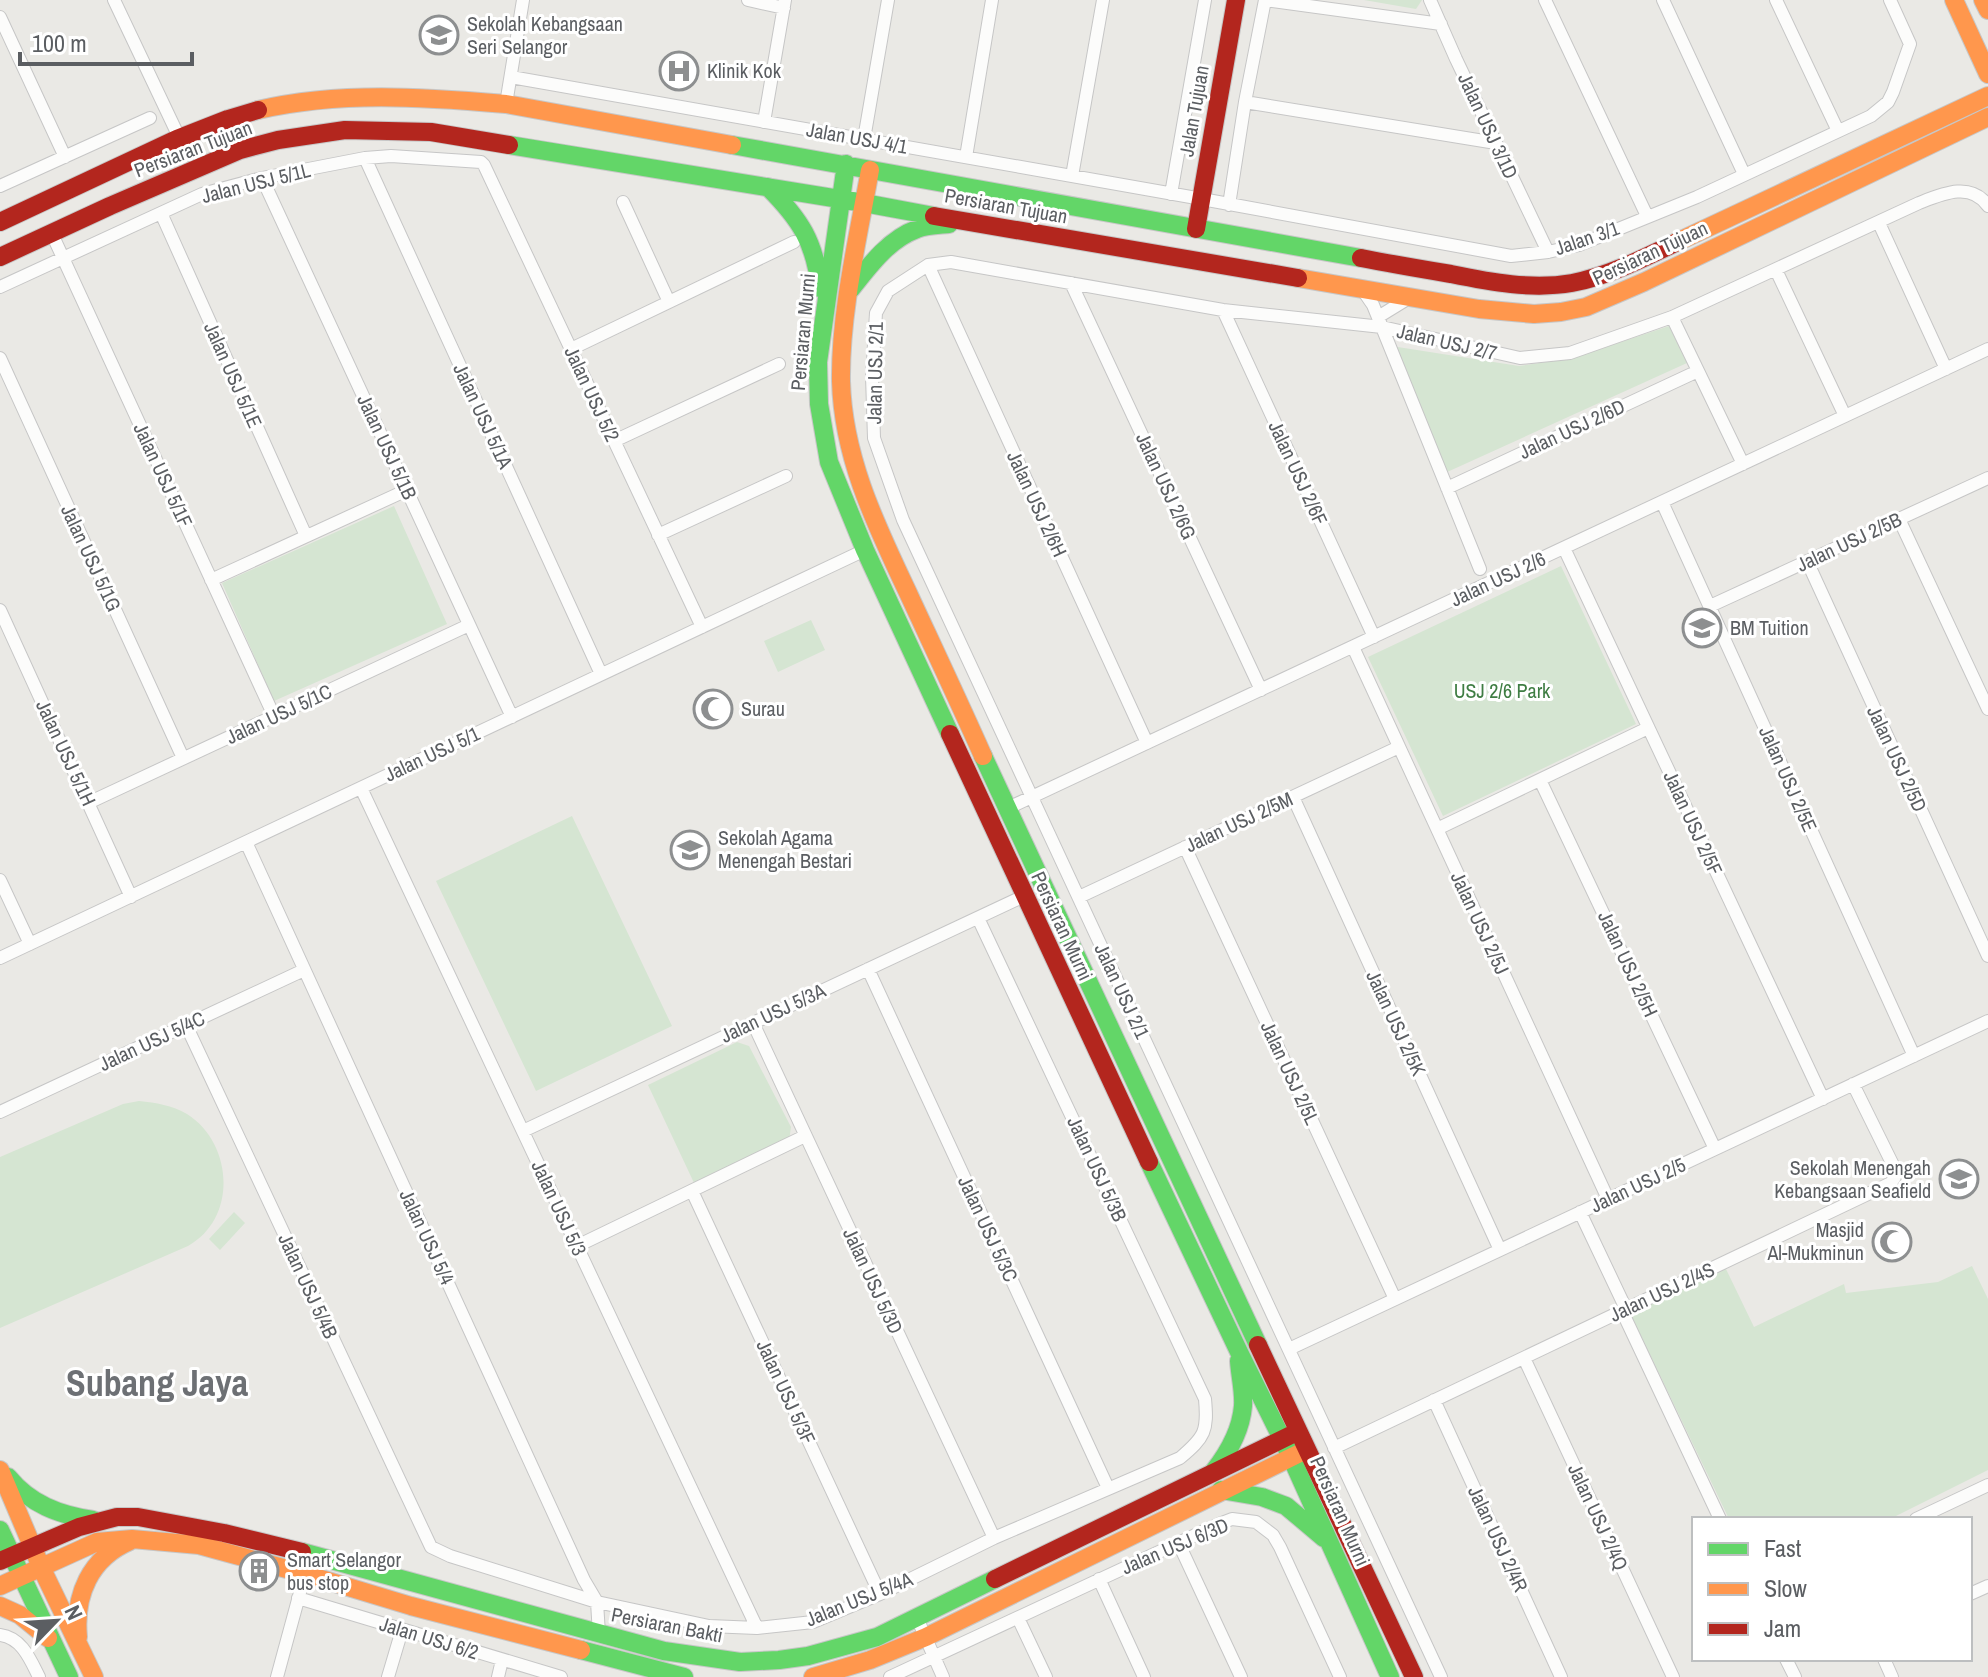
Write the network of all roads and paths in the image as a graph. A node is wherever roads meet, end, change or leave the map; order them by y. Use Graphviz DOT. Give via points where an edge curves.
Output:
graph roads {
  1 [pos="114,0"];
  2 [pos="523,0"];
  3 [pos="748,0"];
  4 [pos="888,0"];
  5 [pos="992,0"];
  6 [pos="1103,0"];
  7 [pos="1205,0"];
  8 [pos="1236,0"];
  9 [pos="1265,0"];
  10 [pos="1430,0"];
  11 [pos="1545,0"];
  12 [pos="1663,0"];
  13 [pos="1776,0"];
  14 [pos="1890,0"];
  15 [pos="1954,0"];
  16 [pos="1983,0"];
  17 [pos="784,4"];
  18 [pos="1988,10"];
  19 [pos="0,17"];
  20 [pos="1441,24"];
  21 [pos="1988,74"];
  22 [pos="511,77"];
  23 [pos="1988,96"];
  24 [pos="1245,102"];
  25 [pos="506,104"];
  26 [pos="1988,117"];
  27 [pos="150,118"];
  28 [pos="764,122"];
  29 [pos="1838,131"];
  30 [pos="179,137"];
  31 [pos="864,139"];
  32 [pos="1496,143"];
  33 [pos="65,157"];
  34 [pos="966,157"];
  35 [pos="365,158"];
  36 [pos="481,162"];
  37 [pos="846,164"];
  38 [pos="870,170"];
  39 [pos="1744,174"];
  40 [pos="1072,176"];
  41 [pos="262,178"];
  42 [pos="0,186"];
  43 [pos="768,187"];
  44 [pos="1171,194"];
  45 [pos="841,199"];
  46 [pos="1202,199"];
  47 [pos="623,202"];
  48 [pos="864,203"];
  49 [pos="1986,203"];
  50 [pos="1229,205"];
  51 [pos="161,213"];
  52 [pos="1647,216"];
  53 [pos="0,222"];
  54 [pos="963,222"];
  55 [pos="1879,223"];
  56 [pos="1196,229"];
  57 [pos="52,234"];
  58 [pos="794,242"];
  59 [pos="1548,252"];
  60 [pos="0,257"];
  61 [pos="63,258"];
  62 [pos="928,265"];
  63 [pos="1776,270"];
  64 [pos="1071,283"];
  65 [pos="0,287"];
  66 [pos="1362,289"];
  67 [pos="849,292"];
  68 [pos="1410,297"];
  69 [pos="669,302"];
  70 [pos="1223,310"];
  71 [pos="1672,317"];
  72 [pos="1380,322"];
  73 [pos="822,327"];
  74 [pos="571,349"];
  75 [pos="1988,349"];
  76 [pos="0,358"];
  77 [pos="779,364"];
  78 [pos="1946,369"];
  79 [pos="1698,371"];
  80 [pos="1845,416"];
  81 [pos="614,441"];
  82 [pos="1743,464"];
  83 [pos="786,476"];
  84 [pos="1988,478"];
  85 [pos="1447,488"];
  86 [pos="407,490"];
  87 [pos="1662,502"];
  88 [pos="1899,519"];
  89 [pos="658,535"];
  90 [pos="306,536"];
  91 [pos="1564,548"];
  92 [pos="865,550"];
  93 [pos="1807,561"];
  94 [pos="1480,569"];
  95 [pos="211,580"];
  96 [pos="1710,606"];
  97 [pos="0,610"];
  98 [pos="469,625"];
  99 [pos="702,627"];
  100 [pos="1374,637"];
  101 [pos="1353,647"];
  102 [pos="601,674"];
  103 [pos="1261,690"];
  104 [pos="1988,709"];
  105 [pos="274,716"];
  106 [pos="512,717"];
  107 [pos="1648,728"];
  108 [pos="1147,743"];
  109 [pos="1399,747"];
  110 [pos="183,758"];
  111 [pos="1540,780"];
  112 [pos="361,788"];
  113 [pos="1032,797"];
  114 [pos="1293,797"];
  115 [pos="88,803"];
  116 [pos="1008,808"];
  117 [pos="1437,829"];
  118 [pos="246,842"];
  119 [pos="1185,847"];
  120 [pos="0,880"];
  121 [pos="1024,896"];
  122 [pos="131,897"];
  123 [pos="1079,897"];
  124 [pos="978,918"];
  125 [pos="30,944"];
  126 [pos="1988,956"];
  127 [pos="0,958"];
  128 [pos="868,969"];
  129 [pos="304,970"];
  130 [pos="1988,1021"];
  131 [pos="753,1023"];
  132 [pos="186,1025"];
  133 [pos="1914,1056"];
  134 [pos="1853,1084"];
  135 [pos="1823,1099"];
  136 [pos="0,1112"];
  137 [pos="523,1131"];
  138 [pos="805,1136"];
  139 [pos="1715,1149"];
  140 [pos="692,1191"];
  141 [pos="1608,1199"];
  142 [pos="1580,1212"];
  143 [pos="577,1246"];
  144 [pos="1500,1250"];
  145 [pos="1395,1299"];
  146 [pos="1624,1310"];
  147 [pos="1289,1349"];
  148 [pos="1239,1352"];
  149 [pos="1524,1358"];
  150 [pos="1434,1400"];
  151 [pos="1207,1422"];
  152 [pos="1291,1436"];
  153 [pos="1334,1448"];
  154 [pos="1299,1453"];
  155 [pos="0,1467"];
  156 [pos="1214,1471"];
  157 [pos="1988,1485"];
  158 [pos="1108,1488"];
  159 [pos="1221,1490"];
  160 [pos="1719,1517"];
  161 [pos="1920,1517"];
  162 [pos="100,1521"];
  163 [pos="0,1530"];
  164 [pos="994,1538"];
  165 [pos="132,1539"];
  166 [pos="1178,1542"];
  167 [pos="1329,1542"];
  168 [pos="32,1547"];
  169 [pos="431,1547"];
  170 [pos="6,1559"];
  171 [pos="41,1567"];
  172 [pos="305,1574"];
  173 [pos="21,1576"];
  174 [pos="1099,1579"];
  175 [pos="0,1586"];
  176 [pos="880,1594"];
  177 [pos="298,1598"];
  178 [pos="597,1602"];
  179 [pos="0,1606"];
  180 [pos="917,1618"];
  181 [pos="1018,1618"];
  182 [pos="757,1628"];
  183 [pos="402,1630"];
  184 [pos="599,1634"];
  185 [pos="0,1635"];
  186 [pos="925,1637"];
  187 [pos="53,1642"];
  188 [pos="80,1647"];
  189 [pos="934,1657"];
  190 [pos="502,1660"];
  191 [pos="39,1677"];
  192 [pos="69,1677"];
  193 [pos="94,1677"];
  194 [pos="277,1677"];
  195 [pos="388,1677"];
  196 [pos="498,1677"];
  197 [pos="561,1677"];
  198 [pos="684,1677"];
  199 [pos="813,1677"];
  200 [pos="890,1677"];
  201 [pos="943,1677"];
  202 [pos="1046,1677"];
  203 [pos="1144,1677"];
  204 [pos="1241,1677"];
  205 [pos="1340,1677"];
  206 [pos="1390,1677"];
  207 [pos="1414,1677"];
  208 [pos="1441,1677"];
  209 [pos="1561,1677"];
  210 [pos="1673,1677"];
  1 -- 30 [label="street"];
  2 -- 22 [label="street"];
  3 -- 17 [label="street"];
  4 -- 31 [label="street"];
  5 -- 34 [label="street"];
  6 -- 40 [label="street"];
  7 -- 44 [label="street"];
  8 -- 46 [label="main road, Jalan Tujuan"];
  9 -- 20 [label="street"];
  9 -- 24 [label="street"];
  10 -- 20 [label="street, Jalan USJ 3/1D"];
  11 -- 52 [label="street"];
  12 -- 39 [label="street"];
  13 -- 29 [label="street"];
  14 -- 29 [label="street, Jalan 3/1" via="1910,44 1893,92 1871,116"];
  15 -- 21 [label="main road"];
  16 -- 18 [label="main road"];
  17 -- 28 [label="street"];
  19 -- 33 [label="street"];
  20 -- 32 [label="street, Jalan USJ 3/1D"];
  22 -- 25 [label="street"];
  22 -- 28 [label="street, Jalan USJ 4/1"];
  23 -- 56 [label="main road, Persiaran Tujuan" via="1635,262 1573,283 1476,279"];
  24 -- 32 [label="street"];
  24 -- 50 [label="street"];
  25 -- 30 [label="main road, Persiaran Tujuan" via="325,99 263,109"];
  25 -- 37 [label="main road, Persiaran Tujuan"];
  26 -- 68 [label="main road, Persiaran Tujuan" via="1586,307 1534,314"];
  27 -- 33 [label="street"];
  28 -- 31 [label="street, Jalan USJ 4/1"];
  29 -- 39 [label="street, Jalan 3/1"];
  30 -- 53 [label="main road, Persiaran Tujuan"];
  31 -- 34 [label="street, Jalan USJ 4/1"];
  32 -- 59 [label="street, Jalan USJ 3/1D"];
  33 -- 42 [label="street"];
  34 -- 40 [label="street, Jalan USJ 4/1"];
  35 -- 36 [label="street, Jalan USJ 5/1L"];
  35 -- 41 [label="street, Jalan USJ 5/1L"];
  35 -- 102 [label="street, Jalan USJ 5/1A"];
  36 -- 74 [label="street, Jalan USJ 5/2"];
  37 -- 38 [label="main road, Persiaran Tujuan"];
  37 -- 45 [label="main road, Persiaran Murni"];
  38 -- 48 [label="main road, Persiaran Murni"];
  38 -- 56 [label="main road, Persiaran Tujuan"];
  39 -- 52 [label="street, Jalan 3/1"];
  40 -- 44 [label="street, Jalan USJ 4/1"];
  41 -- 51 [label="street, Jalan USJ 5/1L" via="202,194"];
  41 -- 86 [label="street, Jalan USJ 5/1B"];
  43 -- 45 [label="main road, Persiaran Tujuan"];
  43 -- 57 [label="main road, Persiaran Tujuan" via="431,132 345,130 240,150"];
  43 -- 73 [label="main road" via="809,236 819,265"];
  44 -- 46 [label="street, Jalan USJ 4/1"];
  45 -- 48 [label="main road, Persiaran Tujuan"];
  45 -- 73 [label="main road, Persiaran Murni"];
  46 -- 50 [label="street, Jalan 3/1"];
  46 -- 56 [label="main road, Jalan Tujuan"];
  47 -- 69 [label="street"];
  48 -- 54 [label="main road, Persiaran Tujuan"];
  48 -- 67 [label="main road, Persiaran Murni"];
  49 -- 55 [label="street, Jalan USJ 2/7" via="1968,191 1948,192"];
  50 -- 59 [label="street, Jalan 3/1" via="1511,256"];
  51 -- 61 [label="street, Jalan USJ 5/1L"];
  51 -- 90 [label="street, Jalan USJ 5/1E"];
  52 -- 59 [label="street, Jalan 3/1" via="1579,245"];
  54 -- 66 [label="main road, Persiaran Tujuan"];
  54 -- 67 [label="main road" via="919,228 893,242"];
  55 -- 63 [label="street, Jalan USJ 2/7"];
  55 -- 78 [label="street"];
  57 -- 60 [label="main road, Persiaran Tujuan"];
  57 -- 61 [label="street, Jalan USJ 5/1F"];
  58 -- 69 [label="street"];
  61 -- 65 [label="street, Jalan USJ 5/1L"];
  61 -- 95 [label="street, Jalan USJ 5/1F"];
  62 -- 64 [label="street, Jalan USJ 2/7" via="951,262"];
  62 -- 108 [label="street, Jalan USJ 2/6H"];
  62 -- 113 [label="street, Jalan USJ 2/1" via="888,291 876,313 874,438 903,520"];
  63 -- 71 [label="street, Jalan USJ 2/7"];
  63 -- 80 [label="street"];
  64 -- 70 [label="street, Jalan USJ 2/7"];
  64 -- 103 [label="street, Jalan USJ 2/6G"];
  66 -- 68 [label="main road, Persiaran Tujuan"];
  66 -- 72 [label="street"];
  67 -- 116 [label="main road, Persiaran Murni" via="841,383 855,469"];
  68 -- 72 [label="street"];
  69 -- 74 [label="street"];
  70 -- 72 [label="street, Jalan USJ 2/7"];
  70 -- 100 [label="street, Jalan USJ 2/6F"];
  71 -- 72 [label="street, Jalan USJ 2/7" via="1570,353 1520,358"];
  71 -- 79 [label="street"];
  72 -- 85 [label="street"];
  73 -- 92 [label="main road, Persiaran Murni" via="819,404 829,462"];
  74 -- 81 [label="street, Jalan USJ 5/2"];
  75 -- 78 [label="street, Jalan USJ 2/6"];
  76 -- 110 [label="street, Jalan USJ 5/1G"];
  77 -- 81 [label="street"];
  78 -- 80 [label="street, Jalan USJ 2/6"];
  79 -- 82 [label="street"];
  79 -- 85 [label="street, Jalan USJ 2/6D"];
  80 -- 82 [label="street, Jalan USJ 2/6"];
  81 -- 89 [label="street, Jalan USJ 5/2"];
  82 -- 87 [label="street, Jalan USJ 2/6"];
  83 -- 89 [label="street"];
  84 -- 88 [label="street, Jalan USJ 2/5B"];
  85 -- 94 [label="street"];
  86 -- 90 [label="street"];
  86 -- 98 [label="street, Jalan USJ 5/1B"];
  87 -- 91 [label="street, Jalan USJ 2/6"];
  87 -- 96 [label="street, Jalan USJ 2/5E"];
  88 -- 93 [label="street, Jalan USJ 2/5B"];
  88 -- 104 [label="street"];
  89 -- 99 [label="street, Jalan USJ 5/2"];
  90 -- 95 [label="street"];
  91 -- 100 [label="street, Jalan USJ 2/6"];
  91 -- 107 [label="street, Jalan USJ 2/5F"];
  92 -- 99 [label="street, Jalan USJ 5/1"];
  92 -- 121 [label="main road, Persiaran Murni"];
  93 -- 96 [label="street, Jalan USJ 2/5B"];
  93 -- 126 [label="street, Jalan USJ 2/5D"];
  95 -- 105 [label="street, Jalan USJ 5/1F"];
  96 -- 133 [label="street, Jalan USJ 2/5E"];
  97 -- 115 [label="street, Jalan USJ 5/1H"];
  98 -- 105 [label="street, Jalan USJ 5/1C"];
  98 -- 106 [label="street, Jalan USJ 5/1B"];
  99 -- 102 [label="street, Jalan USJ 5/1"];
  100 -- 101 [label="street, Jalan USJ 2/6"];
  101 -- 103 [label="street, Jalan USJ 2/6"];
  101 -- 109 [label="street, Jalan USJ 2/5J"];
  102 -- 106 [label="street, Jalan USJ 5/1"];
  103 -- 108 [label="street, Jalan USJ 2/6"];
  105 -- 110 [label="street, Jalan USJ 5/1C"];
  106 -- 112 [label="street, Jalan USJ 5/1"];
  107 -- 111 [label="street"];
  107 -- 135 [label="street, Jalan USJ 2/5F"];
  108 -- 113 [label="street, Jalan USJ 2/6"];
  109 -- 114 [label="street, Jalan USJ 2/5M"];
  109 -- 117 [label="street, Jalan USJ 2/5J"];
  110 -- 115 [label="street, Jalan USJ 5/1C"];
  111 -- 117 [label="street"];
  111 -- 139 [label="street, Jalan USJ 2/5H"];
  112 -- 118 [label="street, Jalan USJ 5/1"];
  112 -- 137 [label="street, Jalan USJ 5/3"];
  113 -- 116 [label="street, Jalan USJ 2/6"];
  113 -- 123 [label="street, Jalan USJ 2/1"];
  114 -- 119 [label="street, Jalan USJ 2/5M"];
  114 -- 144 [label="street, Jalan USJ 2/5K"];
  115 -- 122 [label="street, Jalan USJ 5/1H"];
  116 -- 152 [label="main road, Persiaran Murni"];
  117 -- 141 [label="street, Jalan USJ 2/5J"];
  118 -- 122 [label="street, Jalan USJ 5/1"];
  118 -- 129 [label="street, Jalan USJ 5/4"];
  119 -- 123 [label="street, Jalan USJ 2/5M"];
  119 -- 145 [label="street, Jalan USJ 2/5L"];
  120 -- 125 [label="street"];
  121 -- 124 [label="street, Jalan USJ 5/3A"];
  121 -- 148 [label="main road, Persiaran Murni"];
  122 -- 125 [label="street, Jalan USJ 5/1"];
  123 -- 147 [label="street, Jalan USJ 2/1"];
  124 -- 128 [label="street, Jalan USJ 5/3A"];
  124 -- 151 [label="street, Jalan USJ 5/3B" via="1205,1399"];
  125 -- 127 [label="street, Jalan USJ 5/1"];
  128 -- 131 [label="street, Jalan USJ 5/3A"];
  128 -- 158 [label="street, Jalan USJ 5/3C"];
  129 -- 132 [label="street, Jalan USJ 5/4C"];
  129 -- 178 [label="street, Jalan USJ 5/4"];
  130 -- 133 [label="street, Jalan USJ 2/5"];
  131 -- 137 [label="street, Jalan USJ 5/3A"];
  131 -- 138 [label="street, Jalan USJ 5/3D"];
  132 -- 136 [label="street, Jalan USJ 5/4C"];
  132 -- 169 [label="street, Jalan USJ 5/4B"];
  133 -- 134 [label="street, Jalan USJ 2/5"];
  134 -- 135 [label="street, Jalan USJ 2/5"];
  134 -- 146 [label="street, Jalan USJ 2/4S" via="1895,1169 1891,1183"];
  135 -- 139 [label="street, Jalan USJ 2/5"];
  137 -- 143 [label="street, Jalan USJ 5/3"];
  138 -- 140 [label="street"];
  138 -- 164 [label="street, Jalan USJ 5/3D"];
  139 -- 141 [label="street, Jalan USJ 2/5"];
  140 -- 143 [label="street"];
  140 -- 176 [label="street, Jalan USJ 5/3F"];
  141 -- 142 [label="street, Jalan USJ 2/5"];
  142 -- 144 [label="street, Jalan USJ 2/5"];
  142 -- 146 [label="street"];
  143 -- 182 [label="street, Jalan USJ 5/3"];
  144 -- 145 [label="street, Jalan USJ 2/5"];
  145 -- 147 [label="street, Jalan USJ 2/5"];
  146 -- 149 [label="street, Jalan USJ 2/4S"];
  146 -- 160 [label="street"];
  147 -- 153 [label="street, Jalan USJ 2/1"];
  148 -- 152 [label="main road, Persiaran Murni"];
  148 -- 156 [label="main road" via="1242,1411"];
  149 -- 150 [label="street, Jalan USJ 2/4S"];
  149 -- 210 [label="street, Jalan USJ 2/4Q"];
  150 -- 153 [label="street, Jalan USJ 2/4S"];
  150 -- 209 [label="street, Jalan USJ 2/4R"];
  151 -- 158 [label="street, Jalan USJ 5/4A" via="1198,1443 1180,1458"];
  152 -- 154 [label="main road, Persiaran Murni"];
  152 -- 156 [label="main road, Persiaran Bakti"];
  153 -- 208 [label="street, Jalan USJ 2/1"];
  154 -- 159 [label="main road"];
  154 -- 167 [label="main road, Persiaran Murni"];
  154 -- 207 [label="main road, Persiaran Murni"];
  155 -- 162 [label="main road" via="31,1500 60,1514"];
  155 -- 168 [label="main road"];
  156 -- 180 [label="main road, Persiaran Bakti"];
  157 -- 161 [label="street"];
  158 -- 164 [label="street, Jalan USJ 5/4A"];
  159 -- 167 [label="main road" via="1286,1506"];
  159 -- 186 [label="main road"];
  162 -- 168 [label="main road, Persiaran Bakti"];
  162 -- 184 [label="main road, Persiaran Bakti" via="138,1517 224,1533"];
  163 -- 170 [label="main road"];
  164 -- 176 [label="street, Jalan USJ 5/4A"];
  165 -- 171 [label="main road" via="97,1542"];
  165 -- 172 [label="main road" via="199,1545"];
  165 -- 188 [label="main road" via="103,1556 94,1568 77,1618"];
  166 -- 174 [label="street, Jalan USJ 6/3D"];
  166 -- 204 [label="street"];
  166 -- 205 [label="street, Jalan USJ 6/3D" via="1232,1519 1256,1522 1273,1535"];
  167 -- 206 [label="main road, Persiaran Murni"];
  168 -- 170 [label="main road, Persiaran Bakti"];
  168 -- 171 [label="main road"];
  169 -- 178 [label="street, Jalan USJ 5/4A"];
  170 -- 173 [label="main road"];
  171 -- 173 [label="main road"];
  171 -- 188 [label="main road"];
  172 -- 177 [label="street"];
  172 -- 198 [label="main road"];
  173 -- 175 [label="main road"];
  173 -- 187 [label="main road"];
  174 -- 181 [label="street, Jalan USJ 6/3D"];
  174 -- 203 [label="street"];
  176 -- 182 [label="street, Jalan USJ 5/4A" via="813,1622"];
  177 -- 183 [label="street, Jalan USJ 6/2"];
  177 -- 194 [label="street"];
  178 -- 182 [label="street, Jalan USJ 5/4A" via="709,1626"];
  178 -- 184 [label="street, Jalan USJ 5/4"];
  179 -- 187 [label="main road"];
  180 -- 184 [label="main road, Persiaran Bakti" via="856,1644 763,1661 697,1657"];
  180 -- 186 [label="street"];
  181 -- 189 [label="street, Jalan USJ 6/3D"];
  181 -- 202 [label="street"];
  183 -- 190 [label="street, Jalan USJ 6/2"];
  183 -- 195 [label="street"];
  185 -- 191 [label="street" via="27,1651"];
  186 -- 189 [label="street"];
  186 -- 199 [label="main road" via="871,1661"];
  187 -- 192 [label="main road"];
  188 -- 193 [label="main road"];
  189 -- 200 [label="street"];
  189 -- 201 [label="street"];
  190 -- 196 [label="street"];
  190 -- 197 [label="street, Jalan USJ 6/2"];
}
